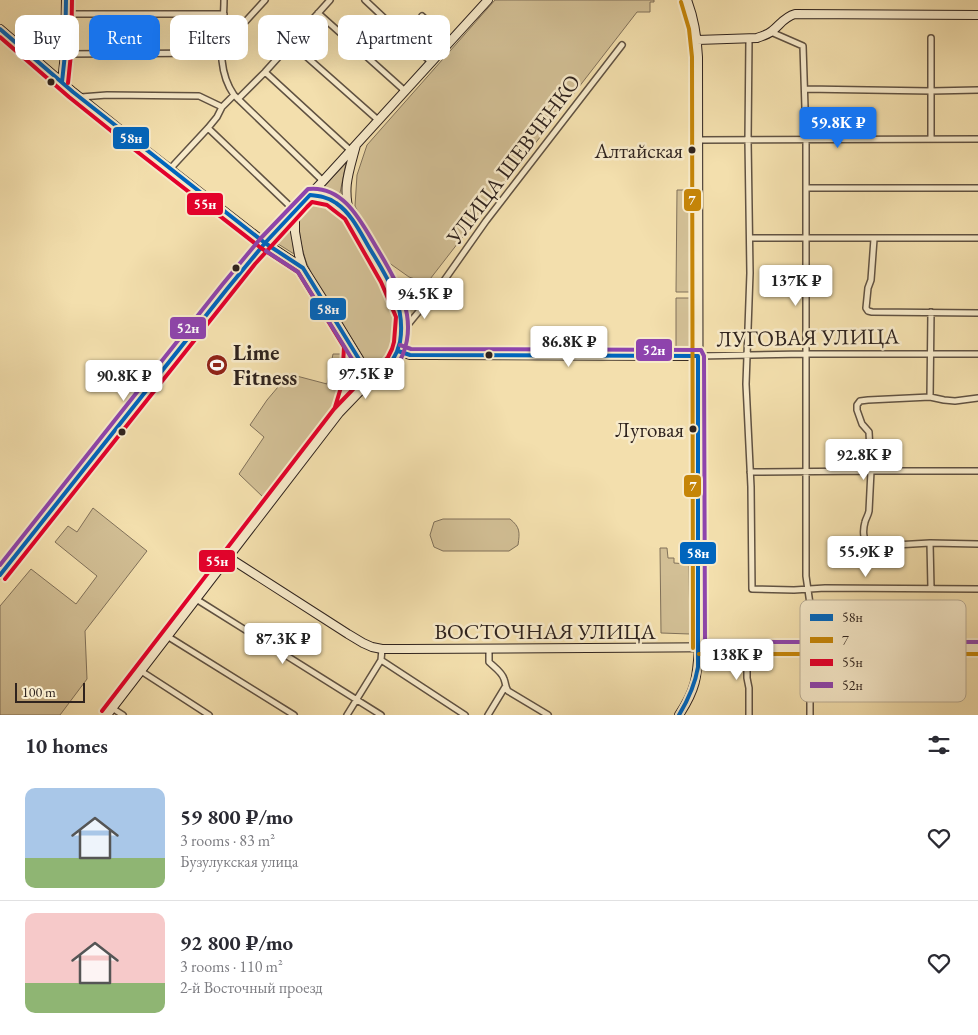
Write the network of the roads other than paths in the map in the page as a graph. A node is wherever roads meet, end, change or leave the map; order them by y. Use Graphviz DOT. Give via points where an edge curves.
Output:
graph roads {
  1 [pos="66,0"];
  2 [pos="224,0"];
  3 [pos="265,0"];
  4 [pos="330,0"];
  5 [pos="365,0"];
  6 [pos="488,0"];
  7 [pos="687,0"];
  8 [pos="318,13"];
  9 [pos="66,14"];
  10 [pos="224,14"];
  11 [pos="978,15"];
  12 [pos="248,19"];
  13 [pos="0,29"];
  14 [pos="772,32"];
  15 [pos="932,38"];
  16 [pos="749,39"];
  17 [pos="697,40"];
  18 [pos="450,42"];
  19 [pos="622,46"];
  20 [pos="79,54"];
  21 [pos="170,54"];
  22 [pos="64,60"];
  23 [pos="222,60"];
  24 [pos="276,60"];
  25 [pos="310,60"];
  26 [pos="431,62"];
  27 [pos="265,72"];
  28 [pos="62,82"];
  29 [pos="805,89"];
  30 [pos="978,90"];
  31 [pos="405,91"];
  32 [pos="931,91"];
  33 [pos="80,97"];
  34 [pos="236,97"];
  35 [pos="222,107"];
  36 [pos="378,120"];
  37 [pos="208,128"];
  38 [pos="806,139"];
  39 [pos="931,139"];
  40 [pos="978,139"];
  41 [pos="699,140"];
  42 [pos="748,140"];
  43 [pos="357,144"];
  44 [pos="350,150"];
  45 [pos="170,169"];
  46 [pos="323,181"];
  47 [pos="806,188"];
  48 [pos="978,188"];
  49 [pos="310,195"];
  50 [pos="295,211"];
  51 [pos="350,215"];
  52 [pos="750,238"];
  53 [pos="978,238"];
  54 [pos="806,239"];
  55 [pos="874,239"];
  56 [pos="265,243"];
  57 [pos="303,268"];
  58 [pos="387,279"];
  59 [pos="432,295"];
  60 [pos="931,312"];
  61 [pos="978,313"];
  62 [pos="402,332"];
  63 [pos="350,345"];
  64 [pos="398,352"];
  65 [pos="806,354"];
  66 [pos="931,354"];
  67 [pos="978,354"];
  68 [pos="747,355"];
  69 [pos="698,356"];
  70 [pos="380,374"];
  71 [pos="930,397"];
  72 [pos="978,398"];
  73 [pos="340,413"];
  74 [pos="806,471"];
  75 [pos="871,471"];
  76 [pos="978,471"];
  77 [pos="750,472"];
  78 [pos="930,543"];
  79 [pos="978,544"];
  80 [pos="228,557"];
  81 [pos="0,575"];
  82 [pos="930,588"];
  83 [pos="978,589"];
  84 [pos="808,590"];
  85 [pos="196,599"];
  86 [pos="809,600"];
  87 [pos="167,636"];
  88 [pos="747,647"];
  89 [pos="800,647"];
  90 [pos="698,648"];
  91 [pos="382,649"];
  92 [pos="489,649"];
  93 [pos="381,660"];
  94 [pos="141,671"];
  95 [pos="505,687"];
  96 [pos="356,699"];
  97 [pos="810,702"];
  98 [pos="112,708"];
  99 [pos="107,715"];
  100 [pos="123,715"];
  101 [pos="209,715"];
  102 [pos="294,715"];
  103 [pos="346,715"];
  104 [pos="381,715"];
  105 [pos="465,715"];
  106 [pos="488,715"];
  107 [pos="548,715"];
  108 [pos="679,715"];
  109 [pos="749,715"];
  110 [pos="810,715"];
  1 -- 9 [label="main road"];
  2 -- 10 [label="street"];
  3 -- 12 [label="street"];
  4 -- 8 [label="street"];
  5 -- 26 [label="street"];
  6 -- 18 [label="main road"];
  7 -- 17 [label="main road"];
  8 -- 31 [label="street"];
  9 -- 10 [label="street"];
  11 -- 14 [label="main road" via="795,14"];
  13 -- 28 [label="main road"];
  14 -- 16 [label="main road"];
  14 -- 29 [label="street" via="804,46"];
  15 -- 32 [label="street"];
  16 -- 17 [label="main road"];
  16 -- 42 [label="street"];
  17 -- 41 [label="main road"];
  19 -- 59 [label="street, УЛИЦА ШЕВЧЕНКО"];
  20 -- 21 [label="street"];
  22 -- 28 [label="main road"];
  23 -- 34 [label="street" via="229,88"];
  24 -- 27 [label="street"];
  25 -- 36 [label="street"];
  26 -- 31 [label="main road"];
  27 -- 34 [label="street"];
  27 -- 44 [label="street"];
  28 -- 33 [label="main road"];
  29 -- 32 [label="street"];
  29 -- 38 [label="street"];
  30 -- 32 [label="street"];
  31 -- 36 [label="main road"];
  32 -- 39 [label="street"];
  33 -- 35 [label="street" via="199,96"];
  33 -- 45 [label="main road"];
  34 -- 35 [label="street"];
  34 -- 46 [label="street"];
  35 -- 37 [label="street"];
  36 -- 43 [label="main road"];
  37 -- 45 [label="street"];
  37 -- 50 [label="street"];
  38 -- 39 [label="street"];
  38 -- 42 [label="street"];
  38 -- 47 [label="street"];
  39 -- 40 [label="street"];
  41 -- 42 [label="street"];
  41 -- 69 [label="main road"];
  42 -- 52 [label="street"];
  43 -- 44 [label="main road"];
  43 -- 51 [label="main road" via="346,186"];
  44 -- 46 [label="main road"];
  45 -- 56 [label="main road"];
  46 -- 49 [label="main road"];
  47 -- 48 [label="street"];
  47 -- 54 [label="street"];
  49 -- 50 [label="main road"];
  49 -- 51 [label="main road" via="330,199"];
  50 -- 56 [label="main road"];
  50 -- 57 [label="main road" via="297,247"];
  51 -- 58 [label="main road"];
  52 -- 54 [label="street"];
  52 -- 68 [label="street"];
  53 -- 55 [label="street"];
  54 -- 55 [label="street"];
  54 -- 65 [label="street"];
  55 -- 60 [label="street" via="868,311"];
  56 -- 57 [label="main road"];
  56 -- 81 [label="street"];
  57 -- 63 [label="main road"];
  58 -- 59 [label="street"];
  58 -- 62 [label="main road" via="401,311"];
  59 -- 62 [label="street, УЛИЦА ШЕВЧЕНКО"];
  60 -- 61 [label="street"];
  60 -- 66 [label="street"];
  62 -- 64 [label="main road"];
  63 -- 70 [label="main road" via="366,369"];
  63 -- 73 [label="main road" via="348,385"];
  64 -- 69 [label="main road, ЛУГОВАЯ УЛИЦА" via="410,355"];
  64 -- 70 [label="main road"];
  65 -- 66 [label="street, ЛУГОВАЯ УЛИЦА"];
  65 -- 68 [label="street, ЛУГОВАЯ УЛИЦА"];
  65 -- 74 [label="street"];
  66 -- 67 [label="street, ЛУГОВАЯ УЛИЦА"];
  66 -- 71 [label="street"];
  68 -- 69 [label="street, ЛУГОВАЯ УЛИЦА"];
  68 -- 77 [label="street"];
  69 -- 90 [label="main road"];
  70 -- 73 [label="main road"];
  71 -- 72 [label="street" via="944,400"];
  71 -- 75 [label="street" via="860,401 857,410 869,432"];
  73 -- 80 [label="main road"];
  74 -- 75 [label="street"];
  74 -- 77 [label="street"];
  74 -- 84 [label="street"];
  75 -- 76 [label="street"];
  75 -- 78 [label="street" via="869,511 864,528 866,542 878,546"];
  77 -- 84 [label="street" via="752,589"];
  78 -- 79 [label="street"];
  78 -- 82 [label="street"];
  80 -- 85 [label="main road"];
  80 -- 91 [label="main road" via="363,643"];
  82 -- 83 [label="street"];
  82 -- 84 [label="street"];
  84 -- 86 [label="street"];
  85 -- 87 [label="main road"];
  85 -- 96 [label="street"];
  87 -- 94 [label="main road"];
  87 -- 102 [label="street"];
  88 -- 89 [label="main road, ВОСТОЧНАЯ УЛИЦА"];
  88 -- 90 [label="main road, ВОСТОЧНАЯ УЛИЦА"];
  88 -- 109 [label="street"];
  90 -- 92 [label="main road, ВОСТОЧНАЯ УЛИЦА"];
  90 -- 108 [label="main road" via="696,680"];
  91 -- 92 [label="main road, ВОСТОЧНАЯ УЛИЦА"];
  91 -- 93 [label="street"];
  92 -- 95 [label="street" via="489,662 503,675"];
  93 -- 96 [label="street"];
  93 -- 105 [label="street"];
  94 -- 98 [label="main road"];
  94 -- 101 [label="street"];
  95 -- 106 [label="street"];
  95 -- 107 [label="street"];
  96 -- 103 [label="street"];
  96 -- 104 [label="street"];
  97 -- 110 [label="street"];
  98 -- 99 [label="main road"];
  98 -- 100 [label="street"];
}
